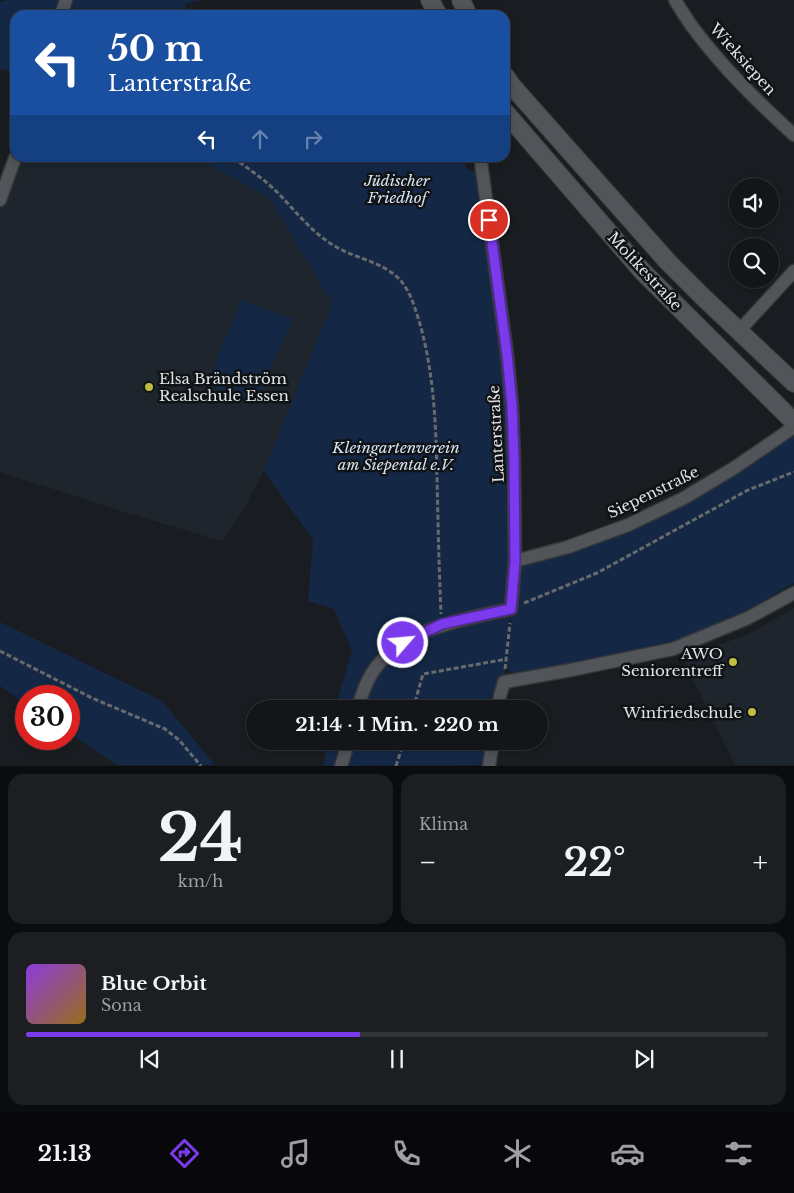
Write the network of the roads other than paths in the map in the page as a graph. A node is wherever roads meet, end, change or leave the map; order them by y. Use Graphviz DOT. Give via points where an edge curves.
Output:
graph roads {
  1 [pos="675,0"];
  2 [pos="510,83"];
  3 [pos="510,118"];
  4 [pos="794,135"];
  5 [pos="14,162"];
  6 [pos="481,162"];
  7 [pos="0,200"];
  8 [pos="794,271"];
  9 [pos="739,331"];
  10 [pos="794,383"];
  11 [pos="794,422"];
  12 [pos="794,427"];
  13 [pos="515,561"];
  14 [pos="794,593"];
  15 [pos="361,700"];
  16 [pos="499,700"];
  17 [pos="346,750"];
  18 [pos="492,750"];
  19 [pos="342,766"];
  20 [pos="489,766"];
  1 -- 4 [label="street, Wieksiepen" via="725,65"];
  2 -- 9 [label="street, Moltkestraße" via="668,262"];
  3 -- 11 [label="street, Moltkestraße" via="643,272"];
  5 -- 7 [label="street"];
  6 -- 13 [label="street, Lanterstraße" via="512,406"];
  8 -- 9 [label="street"];
  9 -- 10 [label="street, Moltkestraße"];
  12 -- 13 [label="street, Siepenstraße" via="684,498 628,525 568,547"];
  13 -- 15 [label="street, Lanterstraße" via="511,609 442,624 403,643 370,674"];
  14 -- 16 [label="street" via="748,618 673,649 504,682"];
  17 -- 19 [label="street"];
  18 -- 20 [label="street"];
}
